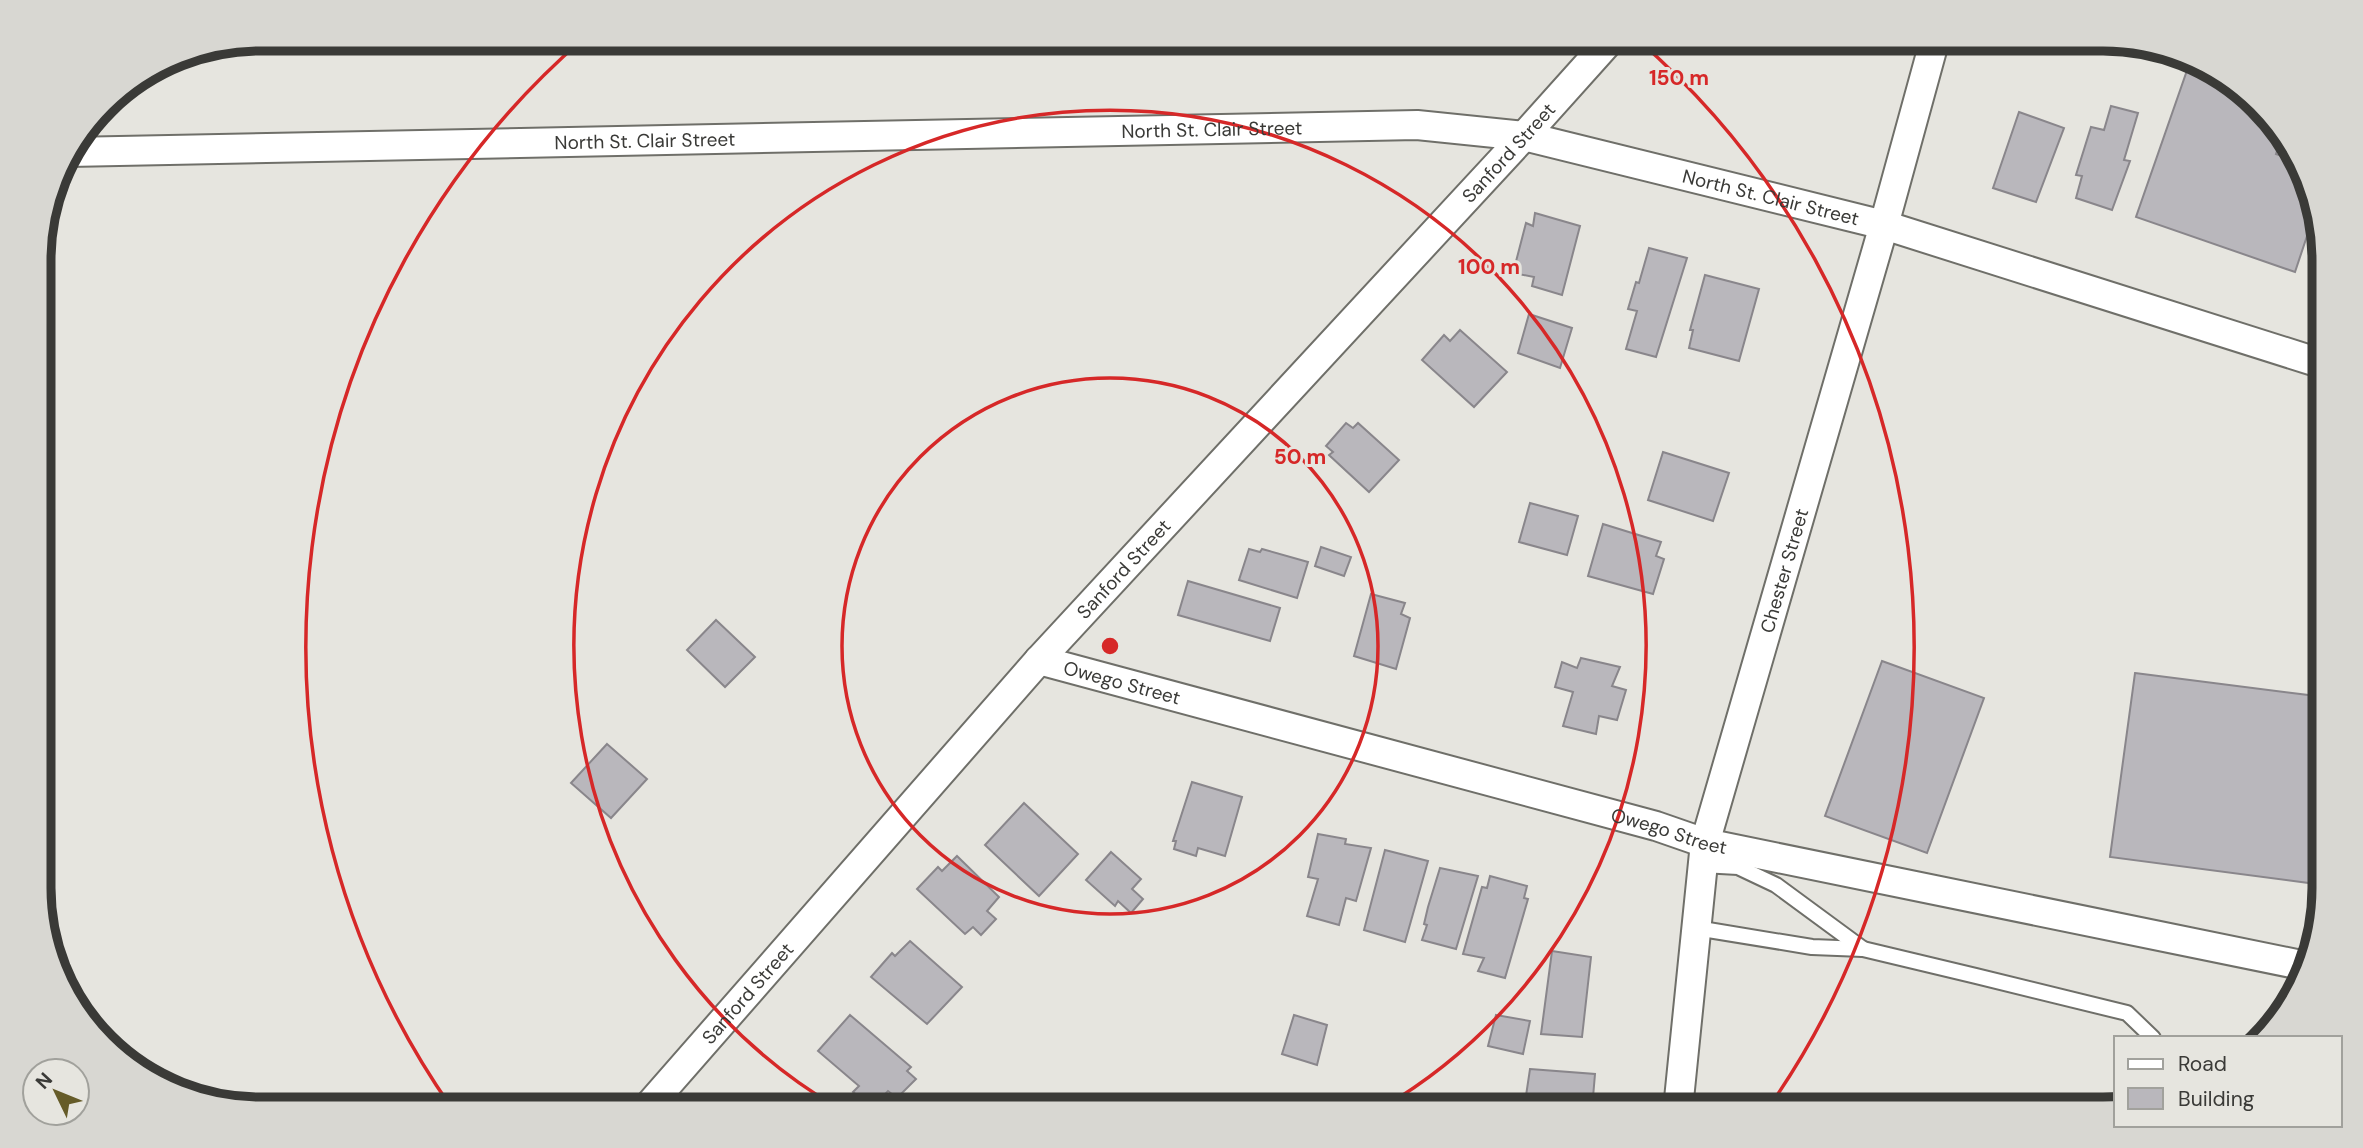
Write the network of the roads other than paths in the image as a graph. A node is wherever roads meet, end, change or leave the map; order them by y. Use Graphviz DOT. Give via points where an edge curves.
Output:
graph roads {
  1 [pos="1599,51"];
  2 [pos="1931,51"];
  3 [pos="1524,136"];
  4 [pos="81,152"];
  5 [pos="1884,225"];
  6 [pos="2312,361"];
  7 [pos="1038,660"];
  8 [pos="1703,854"];
  9 [pos="1696,928"];
  10 [pos="1863,950"];
  11 [pos="2297,964"];
  12 [pos="2151,1036"];
  13 [pos="656,1097"];
  14 [pos="1679,1097"];
  1 -- 3 [label="street, Sanford Street"];
  2 -- 5 [label="street, Chester Street"];
  3 -- 4 [label="street, North St. Clair Street" via="1417,125"];
  3 -- 5 [label="street, North St. Clair Street"];
  3 -- 7 [label="street, Sanford Street"];
  5 -- 6 [label="street, North St. Clair Street"];
  5 -- 8 [label="street, Chester Street"];
  7 -- 8 [label="street, Owego Street" via="1656,826"];
  7 -- 13 [label="street, Sanford Street"];
  8 -- 9 [label="street, Chester Street"];
  8 -- 10 [label="lane" via="1776,885"];
  8 -- 11 [label="street, Owego Street"];
  9 -- 10 [label="lane" via="1812,947"];
  9 -- 14 [label="street, Chester Street"];
  10 -- 12 [label="lane" via="2127,1013"];
}
